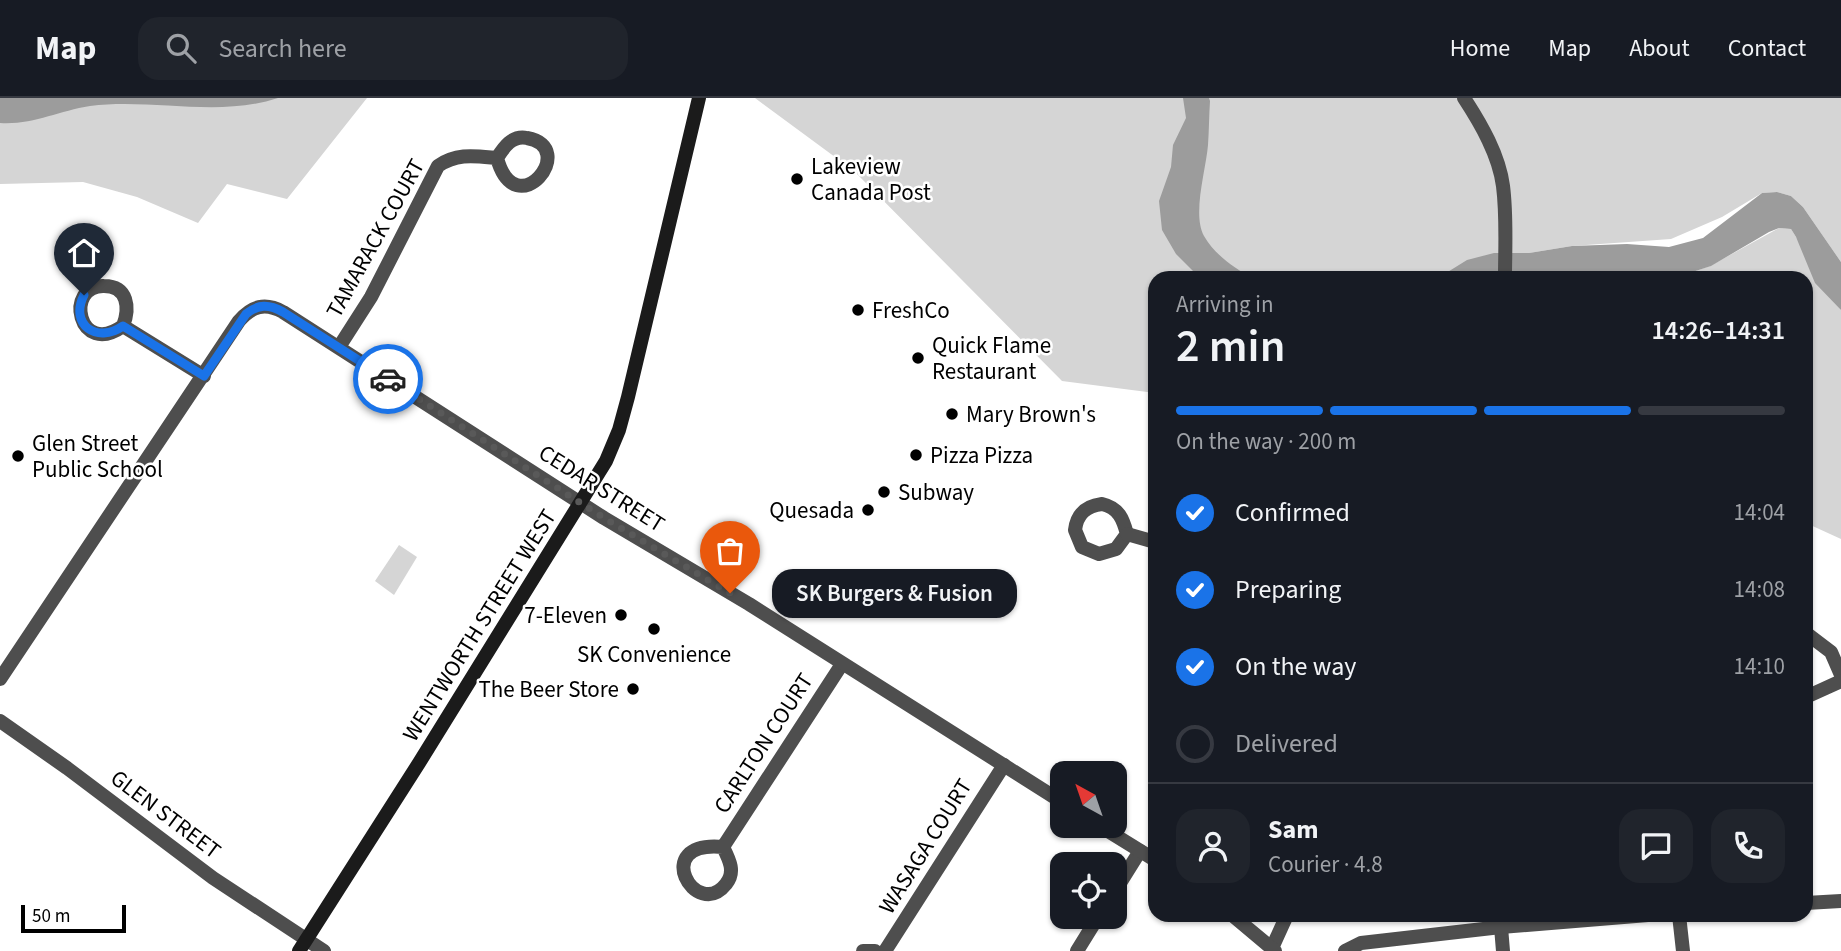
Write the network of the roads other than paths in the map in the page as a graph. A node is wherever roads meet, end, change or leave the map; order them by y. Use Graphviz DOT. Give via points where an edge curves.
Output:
graph roads {
  1 [pos="699,98"];
  2 [pos="1464,98"];
  3 [pos="497,158"];
  4 [pos="1505,271"];
  5 [pos="123,326"];
  6 [pos="339,347"];
  7 [pos="204,376"];
  8 [pos="581,504"];
  9 [pos="1127,534"];
  10 [pos="1148,540"];
  11 [pos="1813,638"];
  12 [pos="842,664"];
  13 [pos="1841,675"];
  14 [pos="0,679"];
  15 [pos="1841,681"];
  16 [pos="1813,694"];
  17 [pos="0,721"];
  18 [pos="1004,765"];
  19 [pos="1050,794"];
  20 [pos="1119,838"];
  21 [pos="723,848"];
  22 [pos="1140,851"];
  23 [pos="1148,856"];
  24 [pos="1127,872"];
  25 [pos="1841,901"];
  26 [pos="1813,903"];
  27 [pos="1240,922"];
  28 [pos="1284,922"];
  29 [pos="1562,922"];
  30 [pos="1680,922"];
  31 [pos="1501,927"];
  32 [pos="1091,929"];
  33 [pos="303,945"];
  34 [pos="1273,949"];
  35 [pos="324,951"];
  36 [pos="863,951"];
  37 [pos="875,951"];
  38 [pos="885,951"];
  39 [pos="1077,951"];
  40 [pos="1345,951"];
  41 [pos="1503,951"];
  42 [pos="1683,951"];
  1 -- 8 [label="main road, WENTWORTH STREET WEST" via="618,430"];
  2 -- 4 [label="street" via="1493,151 1503,184"];
  3 -- 6 [label="street, TAMARACK COURT" via="465,155 438,166 372,297"];
  5 -- 7 [label="street"];
  6 -- 7 [label="street, CEDAR STREET" via="278,309 259,306 239,321"];
  6 -- 8 [label="street, CEDAR STREET"];
  7 -- 14 [label="street"];
  8 -- 12 [label="street, CEDAR STREET"];
  8 -- 33 [label="main road, WENTWORTH STREET WEST"];
  9 -- 10 [label="street"];
  11 -- 13 [label="street" via="1831,652"];
  12 -- 18 [label="street, CEDAR STREET"];
  12 -- 21 [label="street, CARLTON COURT"];
  15 -- 16 [label="street"];
  17 -- 33 [label="street, GLEN STREET"];
  18 -- 19 [label="street, CEDAR STREET"];
  18 -- 38 [label="street, WASAGA COURT"];
  20 -- 22 [label="street"];
  22 -- 23 [label="street"];
  22 -- 24 [label="street"];
  25 -- 26 [label="street"];
  27 -- 34 [label="street"];
  28 -- 34 [label="street"];
  29 -- 31 [label="street"];
  30 -- 42 [label="street"];
  31 -- 40 [label="street" via="1361,943"];
  31 -- 41 [label="street"];
  32 -- 39 [label="street"];
  33 -- 35 [label="street, GLEN STREET"];
  36 -- 37 [label="street"];
}
